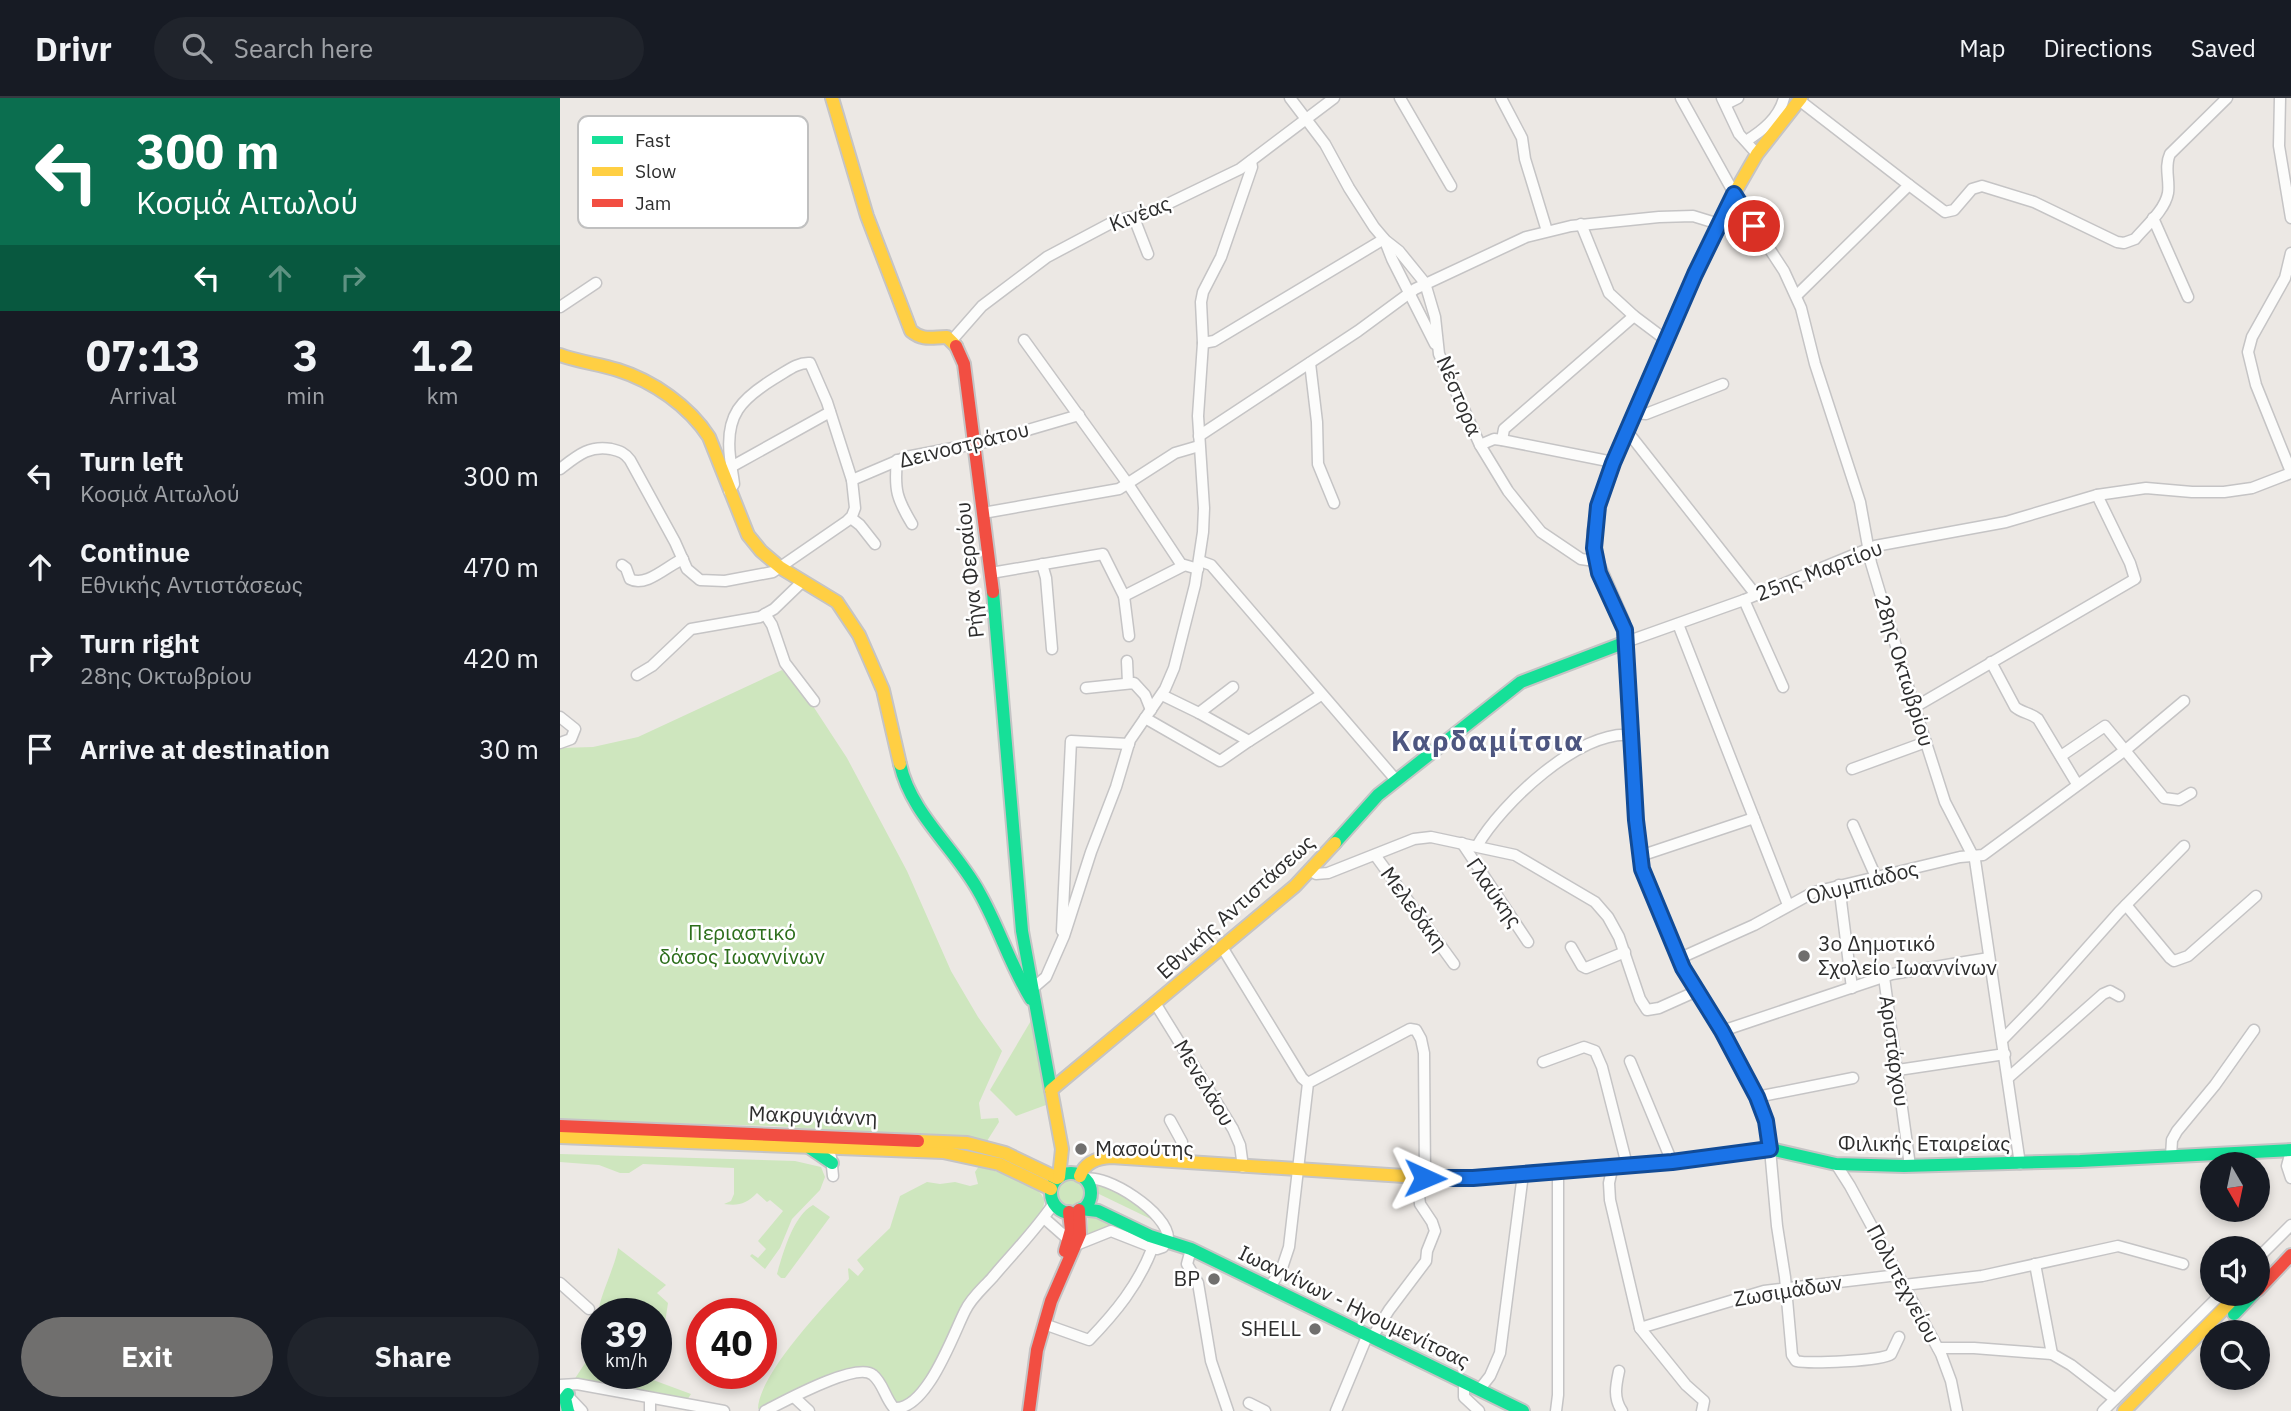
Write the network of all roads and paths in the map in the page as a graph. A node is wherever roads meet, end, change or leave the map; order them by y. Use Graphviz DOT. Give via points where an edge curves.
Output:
graph roads {
  1 [pos="832,98"];
  2 [pos="1290,98"];
  3 [pos="1334,98"];
  4 [pos="1400,98"];
  5 [pos="1501,98"];
  6 [pos="1681,98"];
  7 [pos="1738,98"];
  8 [pos="1784,98"];
  9 [pos="2227,98"];
  10 [pos="2280,98"];
  11 [pos="1800,99"];
  12 [pos="1724,101"];
  13 [pos="1306,118"];
  14 [pos="1746,141"];
  15 [pos="1757,154"];
  16 [pos="1251,161"];
  17 [pos="1909,185"];
  18 [pos="1451,186"];
  19 [pos="1734,194"];
  20 [pos="1134,218"];
  21 [pos="2153,218"];
  22 [pos="2291,218"];
  23 [pos="1719,224"];
  24 [pos="1581,225"];
  25 [pos="1547,230"];
  26 [pos="1384,239"];
  27 [pos="2291,253"];
  28 [pos="1148,254"];
  29 [pos="596,283"];
  30 [pos="1425,283"];
  31 [pos="1410,292"];
  32 [pos="1797,295"];
  33 [pos="2188,297"];
  34 [pos="560,307"];
  35 [pos="1634,316"];
  36 [pos="953,339"];
  37 [pos="1024,340"];
  38 [pos="1666,340"];
  39 [pos="1203,343"];
  40 [pos="1439,354"];
  41 [pos="560,355"];
  42 [pos="1310,363"];
  43 [pos="1723,384"];
  44 [pos="830,412"];
  45 [pos="1634,412"];
  46 [pos="1079,415"];
  47 [pos="1627,431"];
  48 [pos="1502,440"];
  49 [pos="1199,441"];
  50 [pos="974,444"];
  51 [pos="1480,445"];
  52 [pos="897,460"];
  53 [pos="1613,463"];
  54 [pos="731,467"];
  55 [pos="560,469"];
  56 [pos="2291,473"];
  57 [pos="852,480"];
  58 [pos="1128,484"];
  59 [pos="729,491"];
  60 [pos="2097,495"];
  61 [pos="1334,503"];
  62 [pos="984,513"];
  63 [pos="852,517"];
  64 [pos="912,524"];
  65 [pos="875,544"];
  66 [pos="1868,548"];
  67 [pos="683,559"];
  68 [pos="1595,561"];
  69 [pos="1042,564"];
  70 [pos="622,565"];
  71 [pos="1199,565"];
  72 [pos="1183,566"];
  73 [pos="781,568"];
  74 [pos="990,573"];
  75 [pos="803,581"];
  76 [pos="1756,595"];
  77 [pos="1124,596"];
  78 [pos="1744,600"];
  79 [pos="765,614"];
  80 [pos="1678,624"];
  81 [pos="1129,636"];
  82 [pos="1626,642"];
  83 [pos="1052,649"];
  84 [pos="1127,661"];
  85 [pos="1991,662"];
  86 [pos="637,675"];
  87 [pos="1128,682"];
  88 [pos="1233,687"];
  89 [pos="1783,687"];
  90 [pos="1086,688"];
  91 [pos="1162,695"];
  92 [pos="1321,695"];
  93 [pos="814,701"];
  94 [pos="2184,701"];
  95 [pos="1914,707"];
  96 [pos="1199,713"];
  97 [pos="1148,714"];
  98 [pos="560,717"];
  99 [pos="1631,735"];
  100 [pos="1250,741"];
  101 [pos="1926,742"];
  102 [pos="560,743"];
  103 [pos="1129,744"];
  104 [pos="2125,749"];
  105 [pos="2061,756"];
  106 [pos="1852,769"];
  107 [pos="1396,780"];
  108 [pos="2077,784"];
  109 [pos="2191,793"];
  110 [pos="1754,818"];
  111 [pos="1853,825"];
  112 [pos="1462,844"];
  113 [pos="1477,846"];
  114 [pos="2184,846"];
  115 [pos="1375,855"];
  116 [pos="1640,856"];
  117 [pos="1973,857"];
  118 [pos="1311,871"];
  119 [pos="1876,877"];
  120 [pos="1839,885"];
  121 [pos="2256,896"];
  122 [pos="1788,905"];
  123 [pos="2126,905"];
  124 [pos="1064,936"];
  125 [pos="1528,942"];
  126 [pos="1222,947"];
  127 [pos="1571,947"];
  128 [pos="1625,952"];
  129 [pos="1989,958"];
  130 [pos="1678,959"];
  131 [pos="1454,964"];
  132 [pos="1884,977"];
  133 [pos="1852,988"];
  134 [pos="1032,989"];
  135 [pos="1697,991"];
  136 [pos="2119,996"];
  137 [pos="1155,1003"];
  138 [pos="1036,1007"];
  139 [pos="2254,1030"];
  140 [pos="1722,1031"];
  141 [pos="2003,1039"];
  142 [pos="2006,1054"];
  143 [pos="1630,1061"];
  144 [pos="1543,1062"];
  145 [pos="1898,1070"];
  146 [pos="1853,1078"];
  147 [pos="2008,1078"];
  148 [pos="1308,1083"];
  149 [pos="1051,1090"];
  150 [pos="1757,1097"];
  151 [pos="1170,1120"];
  152 [pos="560,1126"];
  153 [pos="560,1137"];
  154 [pos="835,1142"];
  155 [pos="805,1146"];
  156 [pos="1062,1149"];
  157 [pos="1770,1149"];
  158 [pos="2291,1151"];
  159 [pos="2171,1156"];
  160 [pos="1183,1161"];
  161 [pos="1672,1162"];
  162 [pos="1836,1164"];
  163 [pos="2021,1164"];
  164 [pos="1613,1165"];
  165 [pos="1627,1165"];
  166 [pos="1910,1166"];
  167 [pos="1243,1167"];
  168 [pos="1297,1170"];
  169 [pos="1558,1171"];
  170 [pos="834,1172"];
  171 [pos="1523,1174"];
  172 [pos="1080,1176"];
  173 [pos="1421,1178"];
  174 [pos="2291,1178"];
  175 [pos="1056,1182"];
  176 [pos="1090,1192"];
  177 [pos="1054,1203"];
  178 [pos="1076,1210"];
  179 [pos="1044,1218"];
  180 [pos="2291,1225"];
  181 [pos="1168,1240"];
  182 [pos="2291,1240"];
  183 [pos="1073,1242"];
  184 [pos="2270,1246"];
  185 [pos="1153,1249"];
  186 [pos="1191,1249"];
  187 [pos="2291,1255"];
  188 [pos="2270,1262"];
  189 [pos="2035,1264"];
  190 [pos="2183,1264"];
  191 [pos="1898,1275"];
  192 [pos="2270,1277"];
  193 [pos="560,1283"];
  194 [pos="1904,1285"];
  195 [pos="1270,1287"];
  196 [pos="1786,1288"];
  197 [pos="581,1302"];
  198 [pos="2209,1306"];
  199 [pos="2226,1306"];
  200 [pos="2242,1306"];
  201 [pos="2229,1320"];
  202 [pos="1044,1324"];
  203 [pos="1640,1328"];
  204 [pos="1370,1335"];
  205 [pos="1899,1337"];
  206 [pos="1938,1348"];
  207 [pos="2200,1349"];
  208 [pos="2052,1353"];
  209 [pos="1619,1371"];
  210 [pos="1464,1382"];
  211 [pos="563,1388"];
  212 [pos="1479,1390"];
  213 [pos="794,1397"];
  214 [pos="650,1399"];
  215 [pos="2115,1399"];
  216 [pos="1249,1403"];
  217 [pos="670,1407"];
  218 [pos="906,1410"];
  219 [pos="568,1411"];
  220 [pos="582,1411"];
  221 [pos="650,1411"];
  222 [pos="724,1411"];
  223 [pos="765,1411"];
  224 [pos="809,1411"];
  225 [pos="1029,1411"];
  226 [pos="1228,1411"];
  227 [pos="1265,1411"];
  228 [pos="1336,1411"];
  229 [pos="1479,1411"];
  230 [pos="1522,1411"];
  231 [pos="1556,1411"];
  232 [pos="1622,1411"];
  233 [pos="1702,1411"];
  234 [pos="1957,1411"];
  235 [pos="2103,1411"];
  236 [pos="2124,1411"];
  237 [pos="2139,1411"];
  1 -- 36 [label="main road" via="842,139 911,331 922,338"];
  2 -- 13 [label="street, Νέστορα"];
  3 -- 13 [label="street, Κινέας"];
  4 -- 18 [label="street"];
  5 -- 25 [label="street" via="1522,138"];
  6 -- 19 [label="street, 28ης Οκτωβρίου"];
  7 -- 12 [label="street"];
  8 -- 14 [label="street" via="1768,124"];
  9 -- 21 [label="street" via="2168,157 2168,195"];
  10 -- 22 [label="street" via="2279,146"];
  11 -- 15 [label="main road"];
  11 -- 17 [label="street"];
  12 -- 14 [label="street"];
  13 -- 16 [label="street, Κινέας"];
  13 -- 26 [label="street, Νέστορα"];
  14 -- 15 [label="street"];
  15 -- 19 [label="main road"];
  16 -- 20 [label="street, Κινέας"];
  16 -- 39 [label="street" via="1221,257 1202,297"];
  17 -- 21 [label="street" via="1945,212 1954,210 1972,189 1982,186 2034,202 2122,243 2133,241"];
  17 -- 32 [label="street"];
  19 -- 23 [label="main road"];
  19 -- 32 [label="street, 28ης Οκτωβρίου"];
  20 -- 28 [label="street"];
  20 -- 36 [label="street, Κινέας" via="1113,222 1047,257 982,306"];
  21 -- 33 [label="street"];
  23 -- 24 [label="street" via="1680,216"];
  23 -- 38 [label="main road"];
  24 -- 25 [label="street"];
  24 -- 35 [label="street" via="1606,289"];
  25 -- 30 [label="street"];
  26 -- 30 [label="street, Νέστορα"];
  26 -- 31 [label="street"];
  26 -- 39 [label="street" via="1214,341"];
  27 -- 56 [label="street" via="2285,278 2248,352 2256,385"];
  29 -- 34 [label="street"];
  30 -- 31 [label="street"];
  30 -- 40 [label="street, Νέστορα"];
  31 -- 40 [label="street"];
  31 -- 42 [label="street"];
  32 -- 66 [label="street, 28ης Οκτωβρίου" via="1860,502"];
  35 -- 38 [label="street"];
  35 -- 48 [label="street" via="1504,429"];
  36 -- 50 [label="main road, Ρήγα Φεραίου" via="964,364"];
  37 -- 46 [label="street"];
  38 -- 45 [label="main road"];
  39 -- 49 [label="street"];
  40 -- 51 [label="street, Νέστορα"];
  41 -- 59 [label="main road" via="633,375 690,414 707,432"];
  42 -- 49 [label="street"];
  42 -- 61 [label="street" via="1317,461"];
  43 -- 45 [label="street" via="1646,414"];
  44 -- 54 [label="street"];
  44 -- 54 [label="street" via="810,363 794,367 762,386 735,411"];
  44 -- 57 [label="street"];
  45 -- 47 [label="main road"];
  46 -- 50 [label="street, Δεινοστράτου"];
  46 -- 58 [label="street"];
  47 -- 53 [label="main road"];
  47 -- 76 [label="street"];
  48 -- 51 [label="street"];
  48 -- 53 [label="street"];
  49 -- 58 [label="street"];
  49 -- 71 [label="street" via="1204,508"];
  50 -- 52 [label="street, Δεινοστράτου"];
  50 -- 62 [label="main road, Ρήγα Φεραίου"];
  51 -- 68 [label="street, Νέστορα" via="1537,528 1581,559"];
  52 -- 57 [label="street, Δεινοστράτου"];
  52 -- 64 [label="street" via="897,497"];
  53 -- 68 [label="main road" via="1595,519"];
  54 -- 59 [label="street" via="734,484"];
  55 -- 67 [label="street" via="593,448 624,453"];
  56 -- 60 [label="street, 25ης Μαρτίου" via="2252,488 2224,492 2146,488"];
  57 -- 63 [label="street"];
  58 -- 62 [label="street"];
  58 -- 72 [label="street"];
  59 -- 73 [label="main road" via="748,536"];
  60 -- 66 [label="street, 25ης Μαρτίου" via="2006,522"];
  60 -- 85 [label="street" via="2135,579"];
  62 -- 74 [label="main road, Ρήγα Φεραίου"];
  63 -- 65 [label="street"];
  63 -- 73 [label="street"];
  66 -- 76 [label="street, 25ης Μαρτίου"];
  66 -- 95 [label="street, 28ης Οκτωβρίου"];
  67 -- 70 [label="street" via="640,582 631,580"];
  67 -- 73 [label="street" via="693,576 708,581"];
  68 -- 82 [label="main road" via="1623,622"];
  69 -- 74 [label="street"];
  69 -- 77 [label="street" via="1103,554"];
  69 -- 83 [label="street"];
  71 -- 72 [label="street"];
  71 -- 91 [label="street" via="1174,668"];
  71 -- 92 [label="street" via="1210,565"];
  72 -- 77 [label="street"];
  73 -- 75 [label="main road"];
  74 -- 134 [label="main road, Ρήγα Φεραίου" via="1015,865"];
  75 -- 79 [label="street"];
  75 -- 138 [label="main road" via="837,602 859,635 883,690 908,789 979,891"];
  76 -- 78 [label="street, 25ης Μαρτίου"];
  77 -- 81 [label="street"];
  78 -- 80 [label="street, 25ης Μαρτίου"];
  78 -- 89 [label="street"];
  79 -- 86 [label="street" via="691,629"];
  79 -- 93 [label="street" via="785,663"];
  80 -- 82 [label="street, 25ης Μαρτίου"];
  80 -- 110 [label="street"];
  82 -- 99 [label="street"];
  82 -- 107 [label="main road, Εθνικής Αντιστάσεως" via="1521,682"];
  84 -- 87 [label="street"];
  85 -- 95 [label="street"];
  85 -- 105 [label="street" via="2015,707 2039,719"];
  87 -- 90 [label="street"];
  87 -- 97 [label="street" via="1144,693"];
  88 -- 96 [label="street"];
  91 -- 96 [label="street"];
  91 -- 97 [label="street"];
  92 -- 100 [label="street"];
  92 -- 107 [label="street"];
  94 -- 104 [label="street"];
  95 -- 101 [label="street, 28ης Οκτωβρίου"];
  96 -- 100 [label="street"];
  97 -- 100 [label="street" via="1220,761"];
  97 -- 103 [label="street"];
  98 -- 102 [label="street" via="575,729 572,739"];
  99 -- 113 [label="street" via="1602,738 1548,770 1520,794"];
  99 -- 116 [label="street"];
  101 -- 106 [label="street"];
  101 -- 117 [label="street, 28ης Οκτωβρίου" via="1945,802"];
  103 -- 124 [label="street"];
  103 -- 124 [label="street" via="1071,741"];
  104 -- 105 [label="street" via="2105,726"];
  104 -- 108 [label="street"];
  104 -- 109 [label="street" via="2164,798 2179,800"];
  105 -- 108 [label="street"];
  107 -- 118 [label="main road, Εθνικής Αντιστάσεως" via="1359,814"];
  108 -- 117 [label="street" via="1986,853"];
  110 -- 116 [label="street"];
  110 -- 122 [label="street"];
  111 -- 119 [label="street"];
  112 -- 113 [label="street"];
  112 -- 115 [label="street" via="1422,837"];
  112 -- 125 [label="street, Γλαύκης"];
  113 -- 128 [label="street" via="1517,856 1595,902 1610,920"];
  114 -- 123 [label="street"];
  115 -- 118 [label="street" via="1328,873"];
  115 -- 131 [label="street, Μελεδάκη"];
  116 -- 130 [label="street"];
  117 -- 119 [label="street, Ολυμπιάδος"];
  117 -- 129 [label="street, 28ης Οκτωβρίου"];
  118 -- 126 [label="main road, Εθνικής Αντιστάσεως"];
  119 -- 120 [label="street, Ολυμπιάδος"];
  120 -- 122 [label="street, Ολυμπιάδος"];
  120 -- 133 [label="street"];
  121 -- 123 [label="street" via="2180,961 2170,958"];
  122 -- 130 [label="street, Ολυμπιάδος"];
  123 -- 141 [label="street"];
  124 -- 134 [label="street" via="1046,977"];
  126 -- 137 [label="main road, Εθνικής Αντιστάσεως"];
  126 -- 148 [label="street"];
  127 -- 128 [label="street" via="1586,968"];
  128 -- 135 [label="street" via="1647,1010"];
  129 -- 132 [label="street"];
  129 -- 141 [label="street, 28ης Οκτωβρίου"];
  130 -- 135 [label="street"];
  132 -- 133 [label="street"];
  132 -- 145 [label="street, Αριστάρχου"];
  133 -- 140 [label="street"];
  134 -- 138 [label="main road, Ρήγα Φεραίου"];
  135 -- 140 [label="street"];
  136 -- 147 [label="street" via="2110,991 2102,995"];
  137 -- 149 [label="main road, Εθνικής Αντιστάσεως"];
  137 -- 167 [label="street, Μενελάου" via="1233,1129"];
  138 -- 149 [label="main road, Ρήγα Φεραίου"];
  139 -- 159 [label="street" via="2176,1131"];
  140 -- 150 [label="street"];
  141 -- 142 [label="street, 28ης Οκτωβρίου"];
  142 -- 145 [label="street"];
  142 -- 147 [label="street, 28ης Οκτωβρίου"];
  143 -- 161 [label="street"];
  144 -- 165 [label="street" via="1584,1047 1595,1051"];
  145 -- 166 [label="street, Αριστάρχου"];
  146 -- 150 [label="street"];
  147 -- 163 [label="street, 28ης Οκτωβρίου"];
  148 -- 168 [label="street"];
  148 -- 173 [label="street" via="1399,1032 1416,1030 1425,1064"];
  149 -- 156 [label="main road"];
  150 -- 157 [label="street"];
  151 -- 160 [label="street" via="1182,1142"];
  152 -- 154 [label="main road, Μακρυγιάννη"];
  153 -- 155 [label="main road, Μακρυγιάννη"];
  154 -- 155 [label="main road, Μακρυγιάννη"];
  154 -- 170 [label="street"];
  154 -- 175 [label="main road, Μακρυγιάννη" via="966,1155"];
  155 -- 170 [label="main road" via="825,1156"];
  156 -- 172 [label="main road"];
  156 -- 175 [label="main road"];
  157 -- 161 [label="main road, Φιλικής Εταιρείας"];
  157 -- 162 [label="main road, Φιλικής Εταιρείας"];
  157 -- 196 [label="street"];
  158 -- 159 [label="main road, Φιλικής Εταιρείας"];
  158 -- 174 [label="street" via="2287,1166"];
  159 -- 163 [label="main road, Φιλικής Εταιρείας"];
  160 -- 167 [label="main road, Φιλικής Εταιρείας"];
  160 -- 172 [label="main road, Φιλικής Εταιρείας" via="1101,1158 1085,1165"];
  161 -- 165 [label="main road, Φιλικής Εταιρείας"];
  162 -- 166 [label="main road, Φιλικής Εταιρείας"];
  162 -- 191 [label="street, Πολυτεχνείου"];
  163 -- 166 [label="main road, Φιλικής Εταιρείας"];
  164 -- 165 [label="main road, Φιλικής Εταιρείας"];
  164 -- 169 [label="main road, Φιλικής Εταιρείας"];
  164 -- 203 [label="street" via="1610,1200"];
  167 -- 168 [label="main road, Φιλικής Εταιρείας"];
  168 -- 173 [label="main road, Φιλικής Εταιρείας"];
  168 -- 195 [label="street" via="1289,1247"];
  169 -- 171 [label="main road, Φιλικής Εταιρείας"];
  169 -- 231 [label="street"];
  171 -- 173 [label="main road, Φιλικής Εταιρείας"];
  171 -- 212 [label="street" via="1500,1353"];
  172 -- 175 [label="main road" via="1067,1173"];
  172 -- 176 [label="main road"];
  172 -- 181 [label="street" via="1146,1204 1166,1227"];
  173 -- 204 [label="street" via="1420,1204 1434,1226 1426,1261"];
  175 -- 177 [label="main road"];
  176 -- 178 [label="main road" via="1088,1202"];
  176 -- 181 [label="main road, Ιωαννίνων - Ηγουμενίτσας"];
  177 -- 178 [label="main road" via="1060,1209"];
  177 -- 179 [label="street"];
  178 -- 181 [label="main road, Ιωαννίνων - Ηγουμενίτσας" via="1098,1210"];
  178 -- 183 [label="main road"];
  179 -- 183 [label="street"];
  179 -- 218 [label="street" via="968,1305 937,1374"];
  180 -- 184 [label="street"];
  181 -- 185 [label="street" via="1160,1249"];
  181 -- 186 [label="main road, Ιωαννίνων - Ηγουμενίτσας"];
  182 -- 188 [label="main road"];
  183 -- 185 [label="street" via="1111,1231"];
  183 -- 202 [label="main road"];
  185 -- 202 [label="street" via="1125,1300 1089,1339"];
  186 -- 195 [label="main road, Ιωαννίνων - Ηγουμενίτσας"];
  186 -- 226 [label="street" via="1187,1264 1198,1283 1211,1361"];
  187 -- 192 [label="main road"];
  189 -- 190 [label="street" via="2118,1245"];
  189 -- 194 [label="street" via="1948,1282"];
  189 -- 208 [label="street"];
  191 -- 194 [label="street, Πολυτεχνείου"];
  191 -- 196 [label="street, Ζωσιμάδων"];
  193 -- 197 [label="street"];
  194 -- 206 [label="street, Πολυτεχνείου"];
  195 -- 204 [label="main road, Ιωαννίνων - Ηγουμενίτσας"];
  196 -- 203 [label="street, Ζωσιμάδων" via="1734,1298"];
  196 -- 205 [label="street" via="1796,1361 1887,1357"];
  198 -- 215 [label="street"];
  199 -- 236 [label="main road"];
  200 -- 201 [label="main road"];
  202 -- 225 [label="main road"];
  203 -- 233 [label="street" via="1704,1401"];
  204 -- 210 [label="main road, Ιωαννίνων - Ηγουμενίτσας"];
  204 -- 228 [label="street"];
  206 -- 208 [label="street"];
  206 -- 234 [label="street, Πολυτεχνείου"];
  207 -- 237 [label="main road"];
  208 -- 215 [label="street"];
  209 -- 232 [label="street" via="1615,1388"];
  210 -- 212 [label="main road, Ιωαννίνων - Ηγουμενίτσας"];
  210 -- 229 [label="street" via="1464,1397"];
  211 -- 214 [label="street" via="577,1384"];
  211 -- 219 [label="main road"];
  211 -- 220 [label="street"];
  212 -- 230 [label="main road, Ιωαννίνων - Ηγουμενίτσας"];
  213 -- 218 [label="street" via="839,1377 868,1372 891,1405"];
  213 -- 223 [label="street"];
  213 -- 224 [label="street"];
  214 -- 217 [label="street"];
  214 -- 221 [label="street"];
  215 -- 235 [label="street"];
  216 -- 227 [label="street"];
  217 -- 222 [label="street" via="699,1405"];
}
